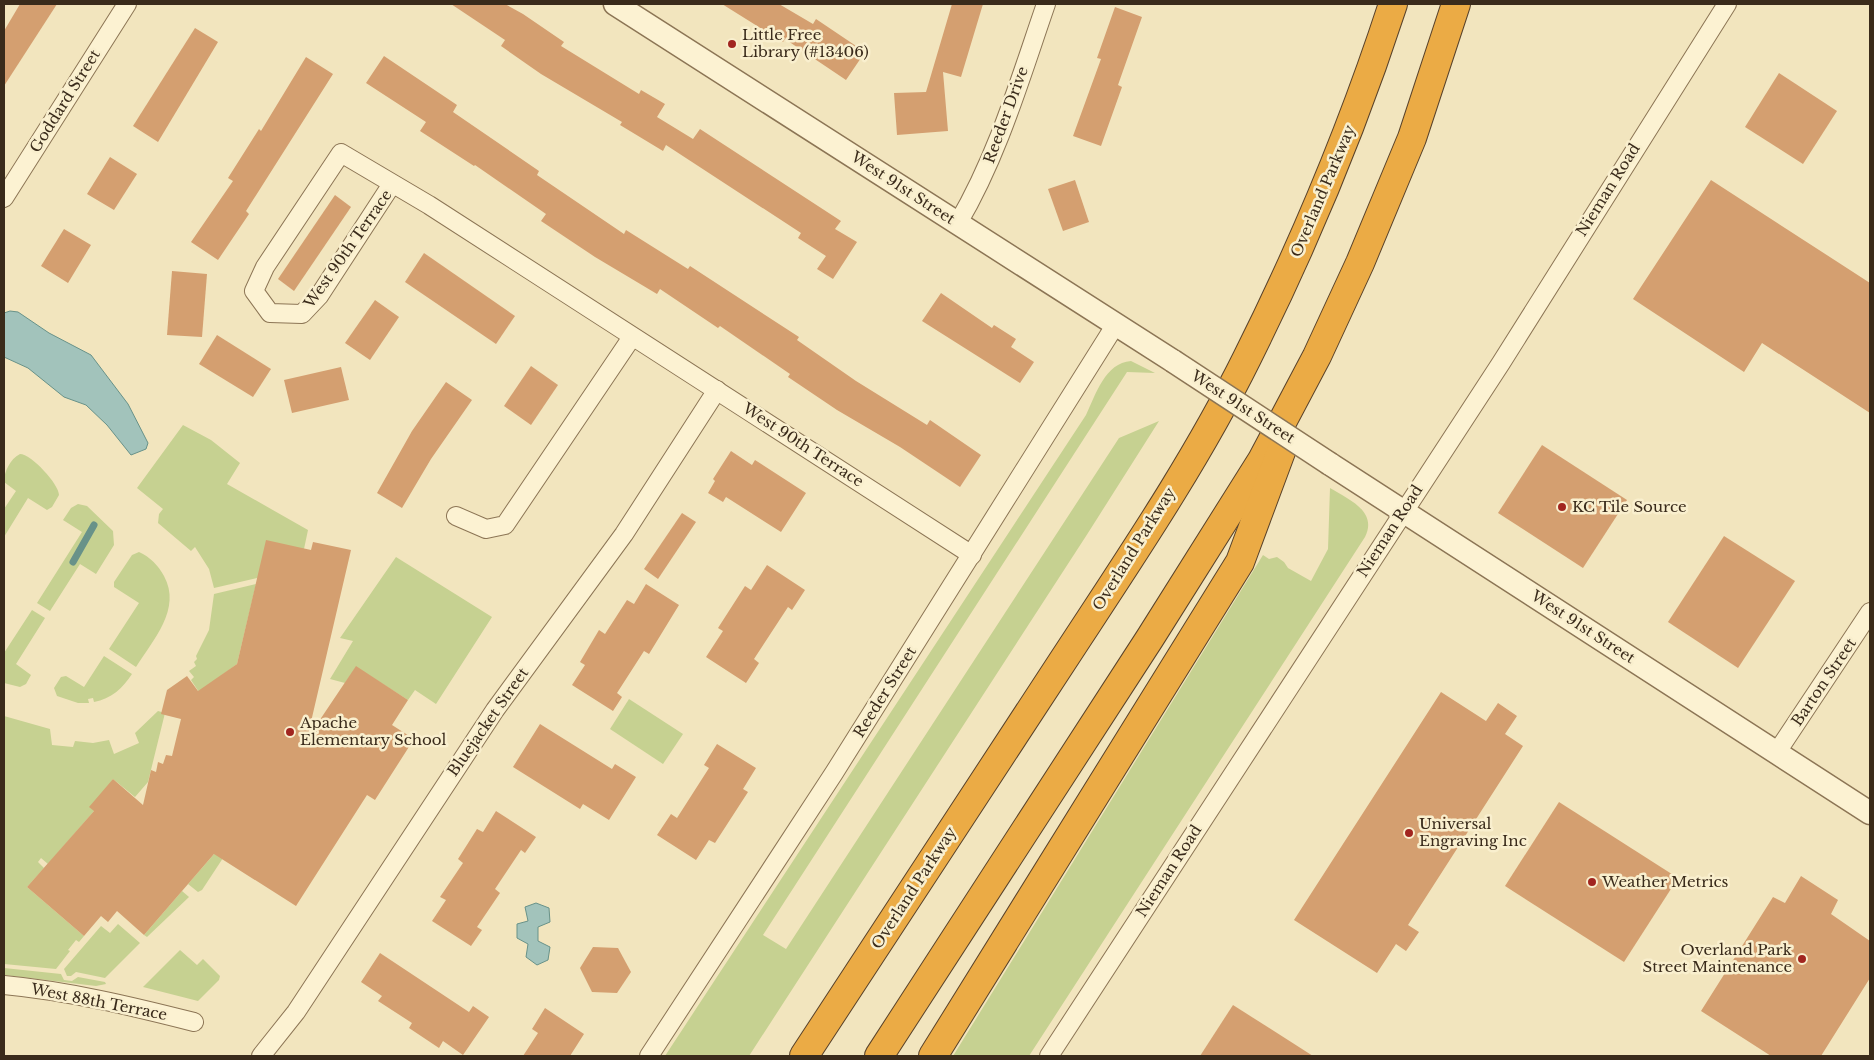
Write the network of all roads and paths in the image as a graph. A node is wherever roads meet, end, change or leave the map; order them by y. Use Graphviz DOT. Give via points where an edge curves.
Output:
graph roads {
  1 [pos="127,4"];
  2 [pos="615,4"];
  3 [pos="1046,4"];
  4 [pos="1393,4"];
  5 [pos="1456,4"];
  6 [pos="1727,4"];
  7 [pos="392,184"];
  8 [pos="4,198"];
  9 [pos="958,223"];
  10 [pos="1116,324"];
  11 [pos="632,337"];
  12 [pos="1317,356"];
  13 [pos="717,390"];
  14 [pos="1404,511"];
  15 [pos="456,516"];
  16 [pos="972,555"];
  17 [pos="1870,612"];
  18 [pos="1777,752"];
  19 [pos="1870,812"];
  20 [pos="4,985"];
  21 [pos="194,1022"];
  22 [pos="261,1056"];
  23 [pos="649,1056"];
  24 [pos="804,1056"];
  25 [pos="879,1056"];
  26 [pos="933,1056"];
  27 [pos="1049,1056"];
  1 -- 8 [label="street, Goddard Street"];
  2 -- 9 [label="street, West 91st Street"];
  3 -- 9 [label="street, Reeder Drive" via="1003,130 979,186"];
  4 -- 24 [label="highway, Overland Parkway" via="1366,87 1330,180 1246,360 1210,426 1138,544"];
  5 -- 12 [label="highway" via="1412,138"];
  6 -- 14 [label="street, Nieman Road"];
  7 -- 7 [label="street, West 90th Terrace" via="341,153 265,267 254,291 270,313 302,314 319,296"];
  7 -- 11 [label="street, West 90th Terrace" via="430,205"];
  9 -- 10 [label="street, West 91st Street"];
  10 -- 14 [label="street, West 91st Street, bridge"];
  10 -- 16 [label="street, Reeder Street"];
  11 -- 13 [label="street, West 90th Terrace"];
  11 -- 15 [label="street" via="505,525 486,529"];
  12 -- 25 [label="highway" via="1247,484"];
  12 -- 26 [label="highway" via="1240,562"];
  13 -- 16 [label="street, West 90th Terrace"];
  13 -- 22 [label="street, Bluejacket Street" via="624,534 495,710 296,1012"];
  14 -- 18 [label="street, West 91st Street"];
  14 -- 27 [label="street, Nieman Road"];
  16 -- 23 [label="street, Reeder Street"];
  17 -- 18 [label="street, Barton Street"];
  18 -- 19 [label="street, West 91st Street"];
  20 -- 21 [label="street, West 88th Terrace" via="120,1003"];
}
